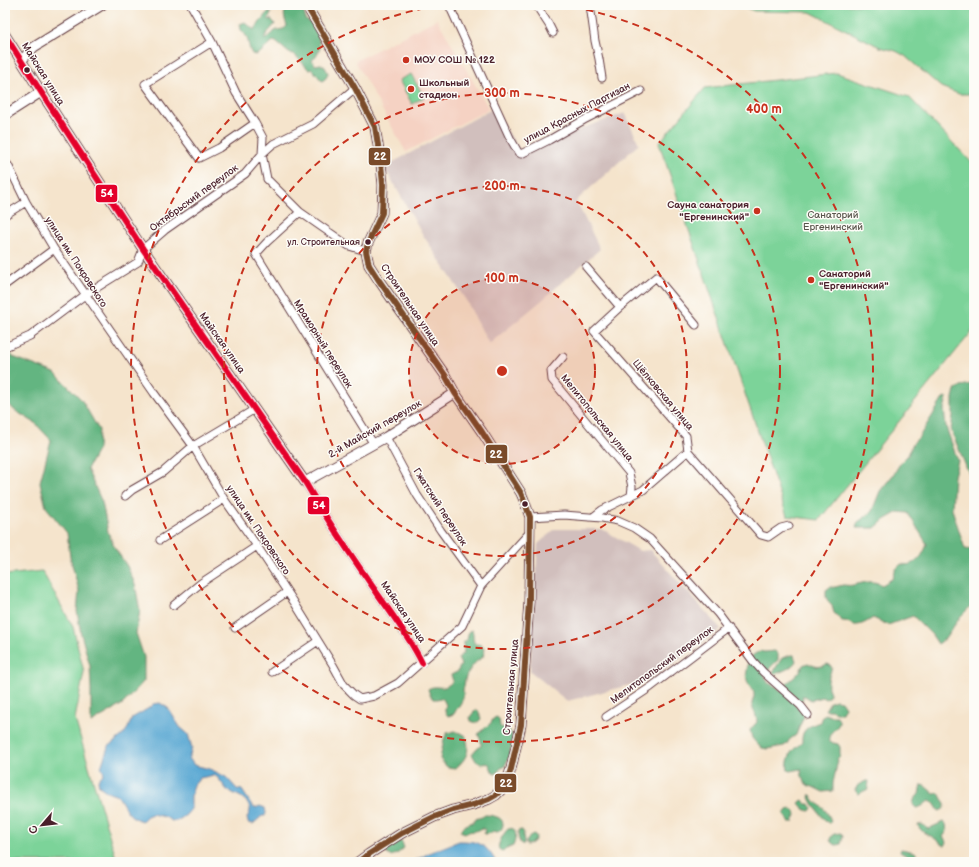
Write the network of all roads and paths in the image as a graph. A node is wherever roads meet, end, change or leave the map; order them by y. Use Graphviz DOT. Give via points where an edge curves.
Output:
graph roads {
  1 [pos="102,5"];
  2 [pos="191,5"];
  3 [pos="306,5"];
  4 [pos="449,5"];
  5 [pos="536,5"];
  6 [pos="590,5"];
  7 [pos="553,33"];
  8 [pos="5,35"];
  9 [pos="212,42"];
  10 [pos="21,60"];
  11 [pos="602,78"];
  12 [pos="355,88"];
  13 [pos="641,91"];
  14 [pos="41,92"];
  15 [pos="5,115"];
  16 [pos="255,123"];
  17 [pos="262,154"];
  18 [pos="8,165"];
  19 [pos="26,202"];
  20 [pos="300,212"];
  21 [pos="5,214"];
  22 [pos="54,249"];
  23 [pos="143,249"];
  24 [pos="366,251"];
  25 [pos="586,267"];
  26 [pos="5,285"];
  27 [pos="85,296"];
  28 [pos="620,307"];
  29 [pos="696,325"];
  30 [pos="5,347"];
  31 [pos="563,357"];
  32 [pos="455,393"];
  33 [pos="255,409"];
  34 [pos="386,437"];
  35 [pos="373,444"];
  36 [pos="193,446"];
  37 [pos="688,451"];
  38 [pos="305,482"];
  39 [pos="125,496"];
  40 [pos="631,496"];
  41 [pos="224,499"];
  42 [pos="530,517"];
  43 [pos="593,517"];
  44 [pos="789,526"];
  45 [pos="530,532"];
  46 [pos="160,540"];
  47 [pos="257,546"];
  48 [pos="481,586"];
  49 [pos="287,592"];
  50 [pos="174,605"];
  51 [pos="235,628"];
  52 [pos="729,628"];
  53 [pos="318,641"];
  54 [pos="422,663"];
  55 [pos="272,672"];
  56 [pos="808,715"];
  57 [pos="606,717"];
  58 [pos="358,862"];
  1 -- 10 [label="street" via="34,47"];
  2 -- 9 [label="street"];
  3 -- 12 [label="street"];
  4 -- 13 [label="street, улица Красных Партизан" via="510,138 521,154"];
  5 -- 7 [label="street"];
  6 -- 11 [label="street"];
  8 -- 10 [label="street, Майская улица"];
  9 -- 16 [label="street" via="236,93"];
  9 -- 16 [label="street" via="145,84 199,158 219,148"];
  10 -- 14 [label="street, Майская улица"];
  12 -- 17 [label="street, Октябрьский переулок" via="314,124 273,144"];
  12 -- 24 [label="street" via="375,127 382,163 382,213"];
  14 -- 15 [label="street"];
  14 -- 23 [label="street, Майская улица"];
  16 -- 17 [label="street" via="263,138"];
  17 -- 20 [label="street" via="267,179"];
  17 -- 23 [label="street, Октябрьский переулок" via="245,174 165,230"];
  18 -- 19 [label="street, улица им. Покровского"];
  19 -- 21 [label="street"];
  19 -- 22 [label="street, улица им. Покровского"];
  20 -- 24 [label="street" via="349,246"];
  20 -- 35 [label="street, Мраморный переулок" via="256,254"];
  22 -- 26 [label="street"];
  22 -- 27 [label="street, улица им. Покровского"];
  23 -- 27 [label="street, Октябрьский переулок" via="138,262"];
  23 -- 33 [label="street, Майская улица"];
  24 -- 32 [label="street, Строительная улица" via="369,265"];
  25 -- 28 [label="street"];
  27 -- 30 [label="street, Октябрьский переулок" via="30,336"];
  27 -- 36 [label="street, улица им. Покровского"];
  28 -- 29 [label="street" via="656,277"];
  28 -- 37 [label="street, Щёлковская улица" via="594,331 686,436"];
  31 -- 40 [label="street, Мелитопольская улица" via="551,371 552,380 629,473"];
  32 -- 34 [label="street, 2-й Майский переулок"];
  32 -- 42 [label="street, Строительная улица" via="521,493"];
  33 -- 36 [label="street"];
  33 -- 38 [label="street, Майская улица"];
  34 -- 35 [label="street, 2-й Майский переулок"];
  34 -- 48 [label="street, Гжатский переулок" via="417,495"];
  35 -- 38 [label="street, 2-й Майский переулок"];
  36 -- 39 [label="street" via="163,472"];
  36 -- 41 [label="street, улица им. Покровского"];
  37 -- 40 [label="street" via="643,490"];
  37 -- 44 [label="street, Щёлковская улица" via="761,535 768,537"];
  38 -- 54 [label="street, Майская улица" via="342,543 412,643"];
  40 -- 43 [label="street"];
  41 -- 46 [label="street"];
  41 -- 47 [label="street, улица им. Покровского"];
  42 -- 43 [label="street"];
  42 -- 45 [label="street, Строительная улица"];
  43 -- 52 [label="street" via="618,521 650,539"];
  45 -- 48 [label="street, улица им. Покровского"];
  45 -- 58 [label="street, Строительная улица" via="529,601 521,725 505,785 489,799 434,817 402,833"];
  47 -- 49 [label="street, улица им. Покровского"];
  47 -- 50 [label="street"];
  48 -- 54 [label="street, улица им. Покровского" via="462,626"];
  49 -- 51 [label="street"];
  49 -- 53 [label="street, улица им. Покровского"];
  52 -- 56 [label="street" via="758,666"];
  52 -- 57 [label="street, Мелитопольский переулок" via="651,687"];
  53 -- 54 [label="street, улица им. Покровского" via="344,685 360,699 374,696 398,683"];
  53 -- 55 [label="street"];
}
